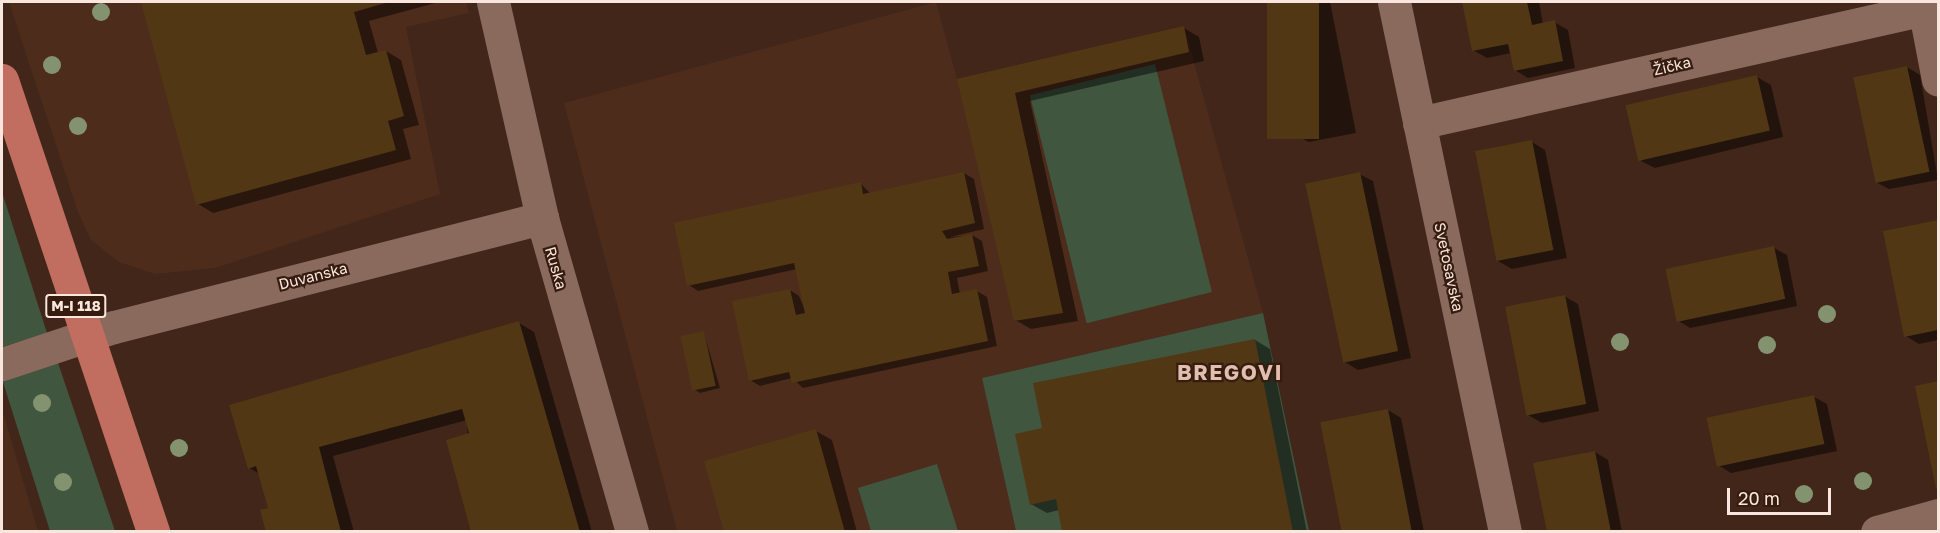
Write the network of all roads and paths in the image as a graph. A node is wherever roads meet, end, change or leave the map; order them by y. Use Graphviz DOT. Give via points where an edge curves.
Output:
graph roads {
  1 [pos="493,2"];
  2 [pos="1394,2"];
  3 [pos="1924,5"];
  4 [pos="2,80"];
  5 [pos="1938,80"];
  6 [pos="1419,123"];
  7 [pos="542,218"];
  8 [pos="85,334"];
  9 [pos="2,364"];
  10 [pos="1938,515"];
  11 [pos="1893,530"];
  12 [pos="153,531"];
  13 [pos="632,531"];
  14 [pos="1504,531"];
  1 -- 7 [label="street, Ruska"];
  2 -- 6 [label="street, Svetosavska"];
  3 -- 5 [label="street"];
  3 -- 6 [label="street, Žička"];
  4 -- 8 [label="main road, M-I 118"];
  6 -- 14 [label="street, Svetosavska"];
  7 -- 8 [label="street, Duvanska"];
  7 -- 13 [label="street, Ruska"];
  8 -- 9 [label="street, Duvanska"];
  8 -- 12 [label="main road, M-I 118"];
  10 -- 11 [label="street"];
}
